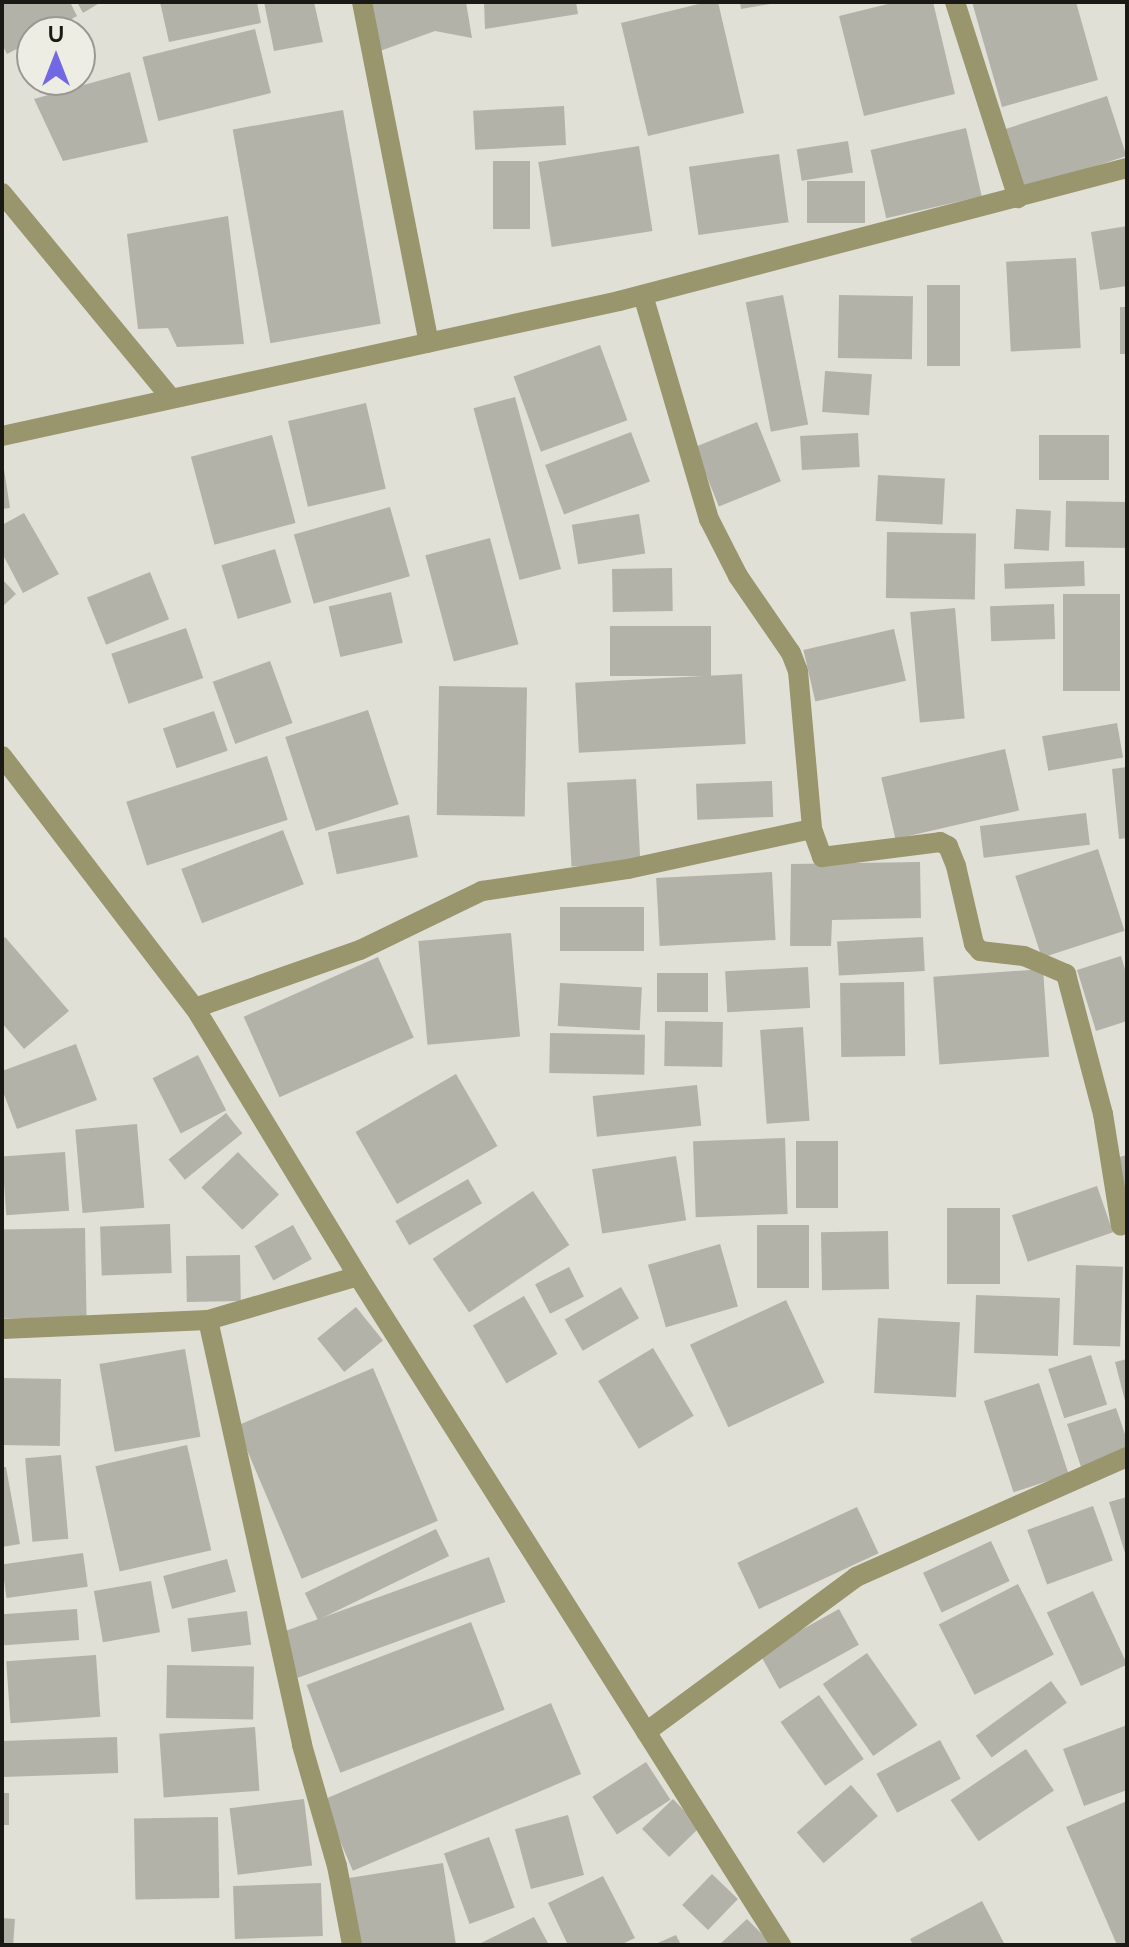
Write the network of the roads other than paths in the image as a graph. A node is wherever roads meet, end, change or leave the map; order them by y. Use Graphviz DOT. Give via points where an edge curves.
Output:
graph roads {
  1 [pos="362,2"];
  2 [pos="955,2"];
  3 [pos="1127,168"];
  4 [pos="2,193"];
  5 [pos="1018,198"];
  6 [pos="643,295"];
  7 [pos="429,342"];
  8 [pos="171,398"];
  9 [pos="2,436"];
  10 [pos="2,756"];
  11 [pos="812,829"];
  12 [pos="195,1008"];
  13 [pos="1121,1226"];
  14 [pos="358,1276"];
  15 [pos="208,1320"];
  16 [pos="2,1329"];
  17 [pos="1127,1457"];
  18 [pos="646,1732"];
  19 [pos="352,1945"];
  20 [pos="781,1945"];
  1 -- 7 [label="street"];
  2 -- 5 [label="street"];
  3 -- 5 [label="street"];
  4 -- 8 [label="street"];
  5 -- 6 [label="street"];
  6 -- 7 [label="street"];
  6 -- 11 [label="street" via="709,519 798,671"];
  7 -- 8 [label="street"];
  8 -- 9 [label="street"];
  10 -- 12 [label="street"];
  11 -- 12 [label="street" via="628,869 482,891 360,950"];
  11 -- 13 [label="street" via="822,857 917,844 948,846 980,951 1024,956 1066,974 1103,1114"];
  12 -- 14 [label="street"];
  14 -- 15 [label="street"];
  14 -- 18 [label="street"];
  15 -- 16 [label="street"];
  15 -- 19 [label="street"];
  17 -- 18 [label="street" via="856,1577"];
  18 -- 20 [label="street"];
}
